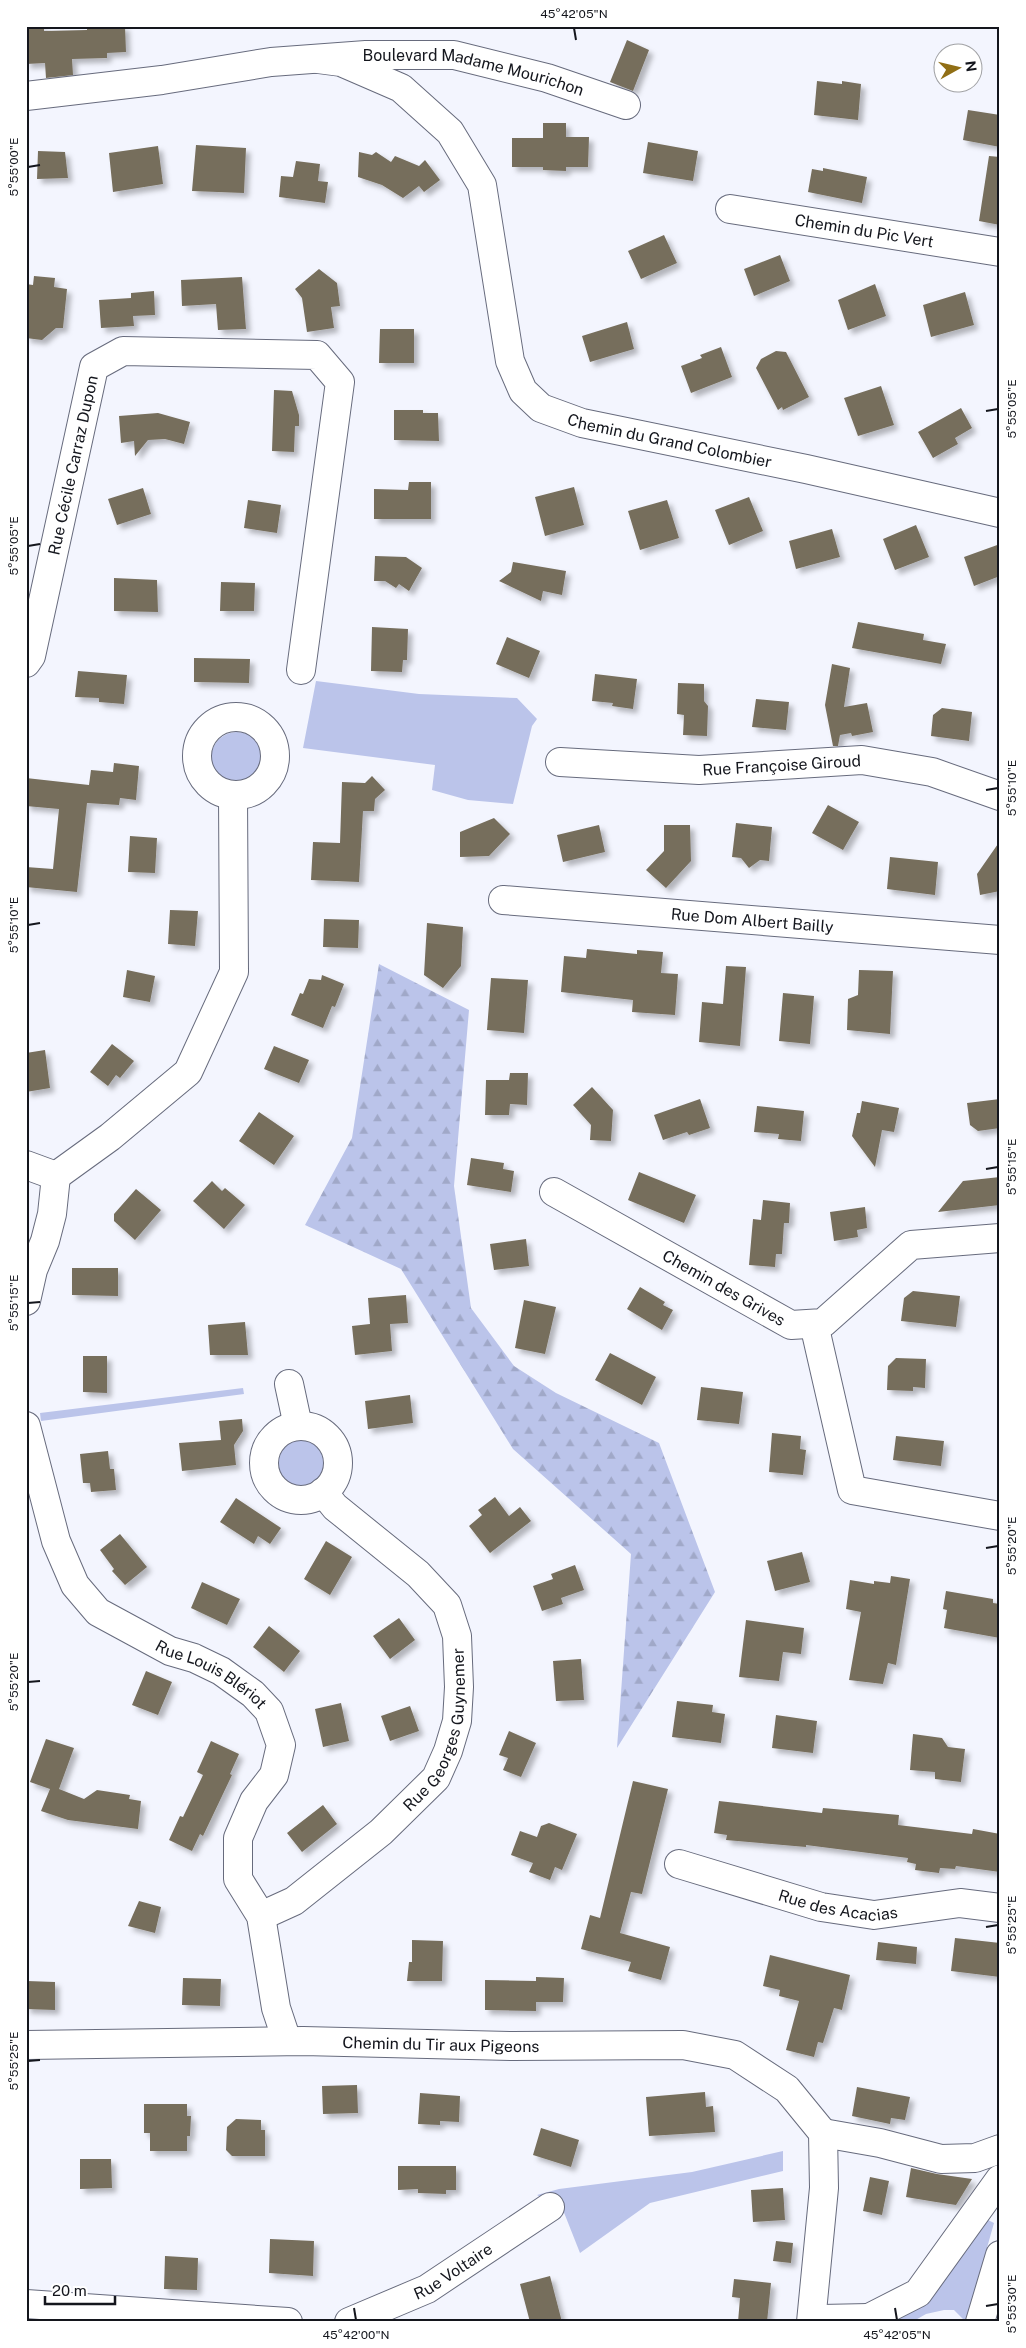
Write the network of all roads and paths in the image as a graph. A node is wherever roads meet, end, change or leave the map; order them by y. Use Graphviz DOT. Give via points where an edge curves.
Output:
graph roads {
  1 [pos="318,59"];
  2 [pos="32,100"];
  3 [pos="626,105"];
  4 [pos="730,209"];
  5 [pos="487,214"];
  6 [pos="1000,252"];
  7 [pos="1000,513"];
  8 [pos="26,663"];
  9 [pos="301,670"];
  10 [pos="560,762"];
  11 [pos="233,795"];
  12 [pos="1000,796"];
  13 [pos="504,900"];
  14 [pos="1000,940"];
  15 [pos="26,1165"];
  16 [pos="56,1176"];
  17 [pos="554,1192"];
  18 [pos="1000,1238"];
  19 [pos="26,1301"];
  20 [pos="814,1324"];
  21 [pos="289,1384"];
  22 [pos="26,1426"];
  23 [pos="298,1426"];
  24 [pos="323,1492"];
  25 [pos="1000,1516"];
  26 [pos="679,1864"];
  27 [pos="1000,1908"];
  28 [pos="261,1916"];
  29 [pos="278,2041"];
  30 [pos="26,2045"];
  31 [pos="823,2133"];
  32 [pos="1000,2149"];
  33 [pos="1000,2180"];
  34 [pos="550,2208"];
  35 [pos="1000,2255"];
  36 [pos="26,2304"];
  37 [pos="865,2320"];
  38 [pos="818,2321"];
  39 [pos="288,2322"];
  40 [pos="349,2322"];
  41 [pos="980,2322"];
  1 -- 2 [label="street, Boulevard Madame Mourichon" via="271,62"];
  1 -- 3 [label="street, Boulevard Madame Mourichon" via="454,54 547,78"];
  1 -- 5 [label="street, Boulevard Madame Mourichon" via="341,62 401,88 450,132 482,185"];
  4 -- 6 [label="street, Chemin du Pic Vert"];
  5 -- 7 [label="street, Chemin du Grand Colombier" via="510,361 523,391 541,408 582,423"];
  8 -- 9 [label="street, Rue Cécile Carraz Dupon" via="31,656 94,367 123,351 317,354 340,382"];
  10 -- 12 [label="street, Rue Françoise Giroud" via="699,770 862,760 932,772"];
  11 -- 16 [label="street" via="234,972 193,1062 188,1072 110,1137"];
  13 -- 14 [label="street, Rue Dom Albert Bailly"];
  15 -- 16 [label="street"];
  16 -- 19 [label="street" via="52,1214"];
  17 -- 20 [label="street, Chemin des Grives" via="791,1324"];
  18 -- 20 [label="street" via="911,1245 823,1323"];
  20 -- 25 [label="street" via="852,1490"];
  21 -- 23 [label="street"];
  22 -- 28 [label="street, Rue Louis Blériot" via="56,1541 75,1585 98,1612 170,1651 194,1658 221,1672 253,1694 269,1712 281,1746 274,1775 254,1801 238,1838 238,1879"];
  23 -- 24 [label="street" via="320,1431 335,1450 338,1461 336,1473"];
  23 -- 24 [label="street" via="275,1436 268,1446 264,1457 269,1482 277,1491 294,1499 312,1498"];
  24 -- 28 [label="street, Rue Georges Guynemer" via="335,1507 418,1574 447,1605 457,1636 457,1720 436,1778 381,1832 294,1901"];
  26 -- 27 [label="street, Rue des Acacias" via="821,1907 874,1915 960,1904"];
  28 -- 29 [label="street, Rue Louis Blériot"];
  29 -- 30 [label="street, Chemin du Tir aux Pigeons"];
  29 -- 31 [label="street, Chemin du Tir aux Pigeons" via="512,2046 683,2045 735,2055 786,2089"];
  31 -- 32 [label="street" via="941,2159 975,2158"];
  31 -- 38 [label="street"];
  33 -- 37 [label="street" via="918,2293"];
  34 -- 40 [label="street, Rue Voltaire" via="427,2289"];
  35 -- 41 [label="street"];
  36 -- 39 [label="street"];
  37 -- 38 [label="street"];
}
